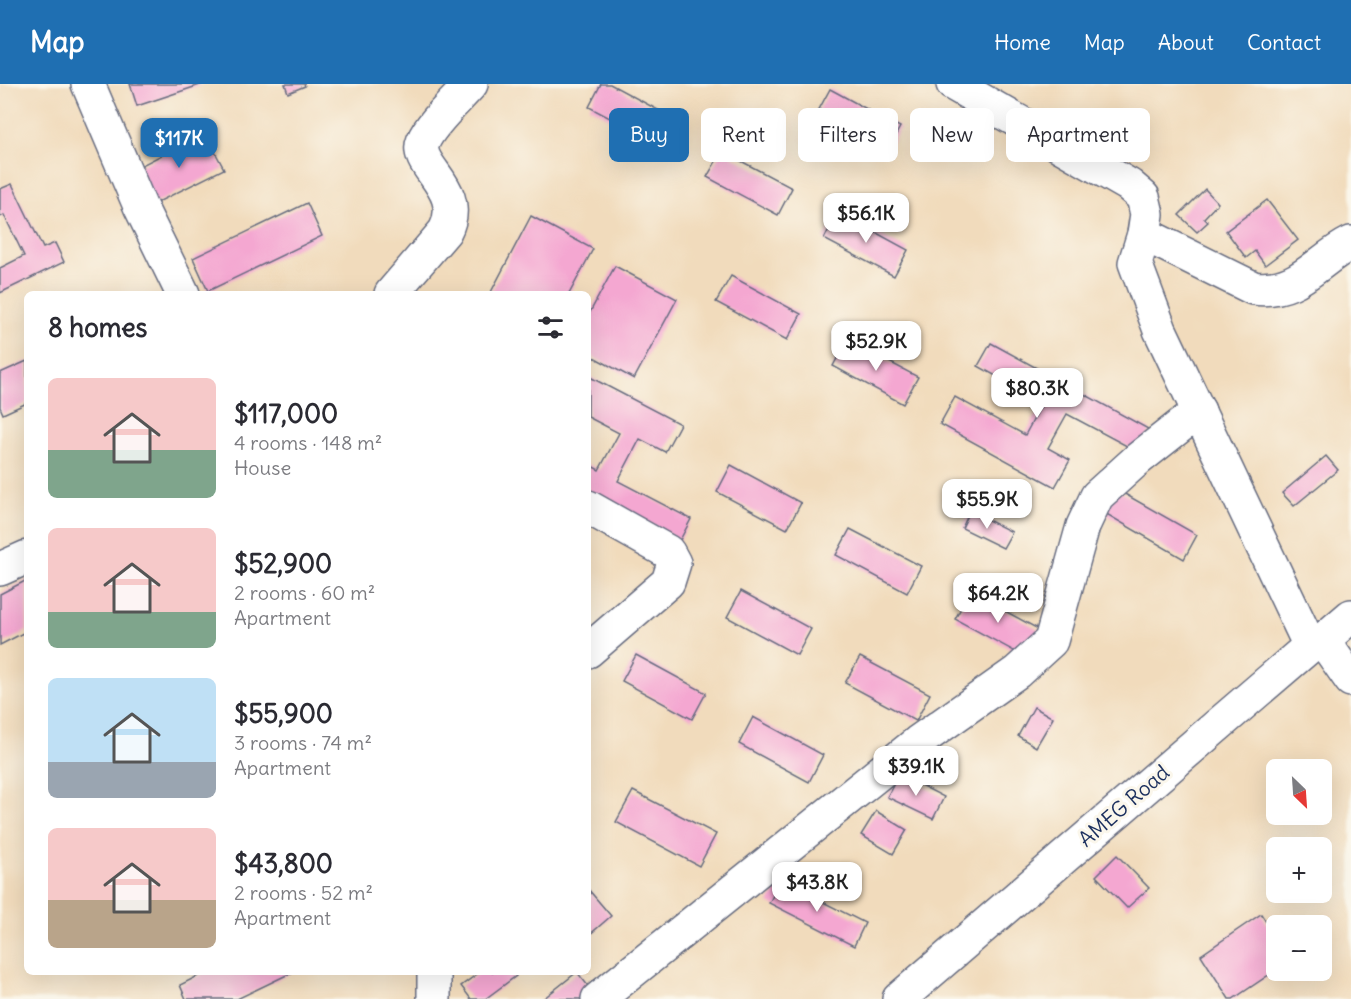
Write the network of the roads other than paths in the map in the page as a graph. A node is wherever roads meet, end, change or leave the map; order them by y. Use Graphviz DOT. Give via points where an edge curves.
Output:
graph roads {
  1 [pos="88,84"];
  2 [pos="471,84"];
  3 [pos="953,84"];
  4 [pos="1144,234"];
  5 [pos="1351,243"];
  6 [pos="182,291"];
  7 [pos="394,291"];
  8 [pos="1199,411"];
  9 [pos="591,509"];
  10 [pos="24,558"];
  11 [pos="0,569"];
  12 [pos="1351,616"];
  13 [pos="1316,643"];
  14 [pos="591,648"];
  15 [pos="1351,680"];
  16 [pos="434,975"];
  17 [pos="434,999"];
  18 [pos="598,999"];
  19 [pos="899,999"];
  1 -- 6 [label="lane"];
  2 -- 7 [label="lane" via="423,143 422,153 448,192 450,220"];
  3 -- 4 [label="lane" via="1129,185 1143,197 1147,214"];
  4 -- 5 [label="lane" via="1254,288 1271,290 1297,281"];
  4 -- 8 [label="lane" via="1135,263 1160,330"];
  8 -- 13 [label="lane"];
  8 -- 18 [label="lane" via="1097,496 1083,526 1051,641 1017,672 918,742"];
  9 -- 14 [label="lane" via="668,552 674,563 668,582"];
  10 -- 11 [label="lane"];
  12 -- 13 [label="lane, AMEG Road"];
  13 -- 15 [label="lane"];
  13 -- 19 [label="lane, AMEG Road"];
  16 -- 17 [label="lane"];
}
